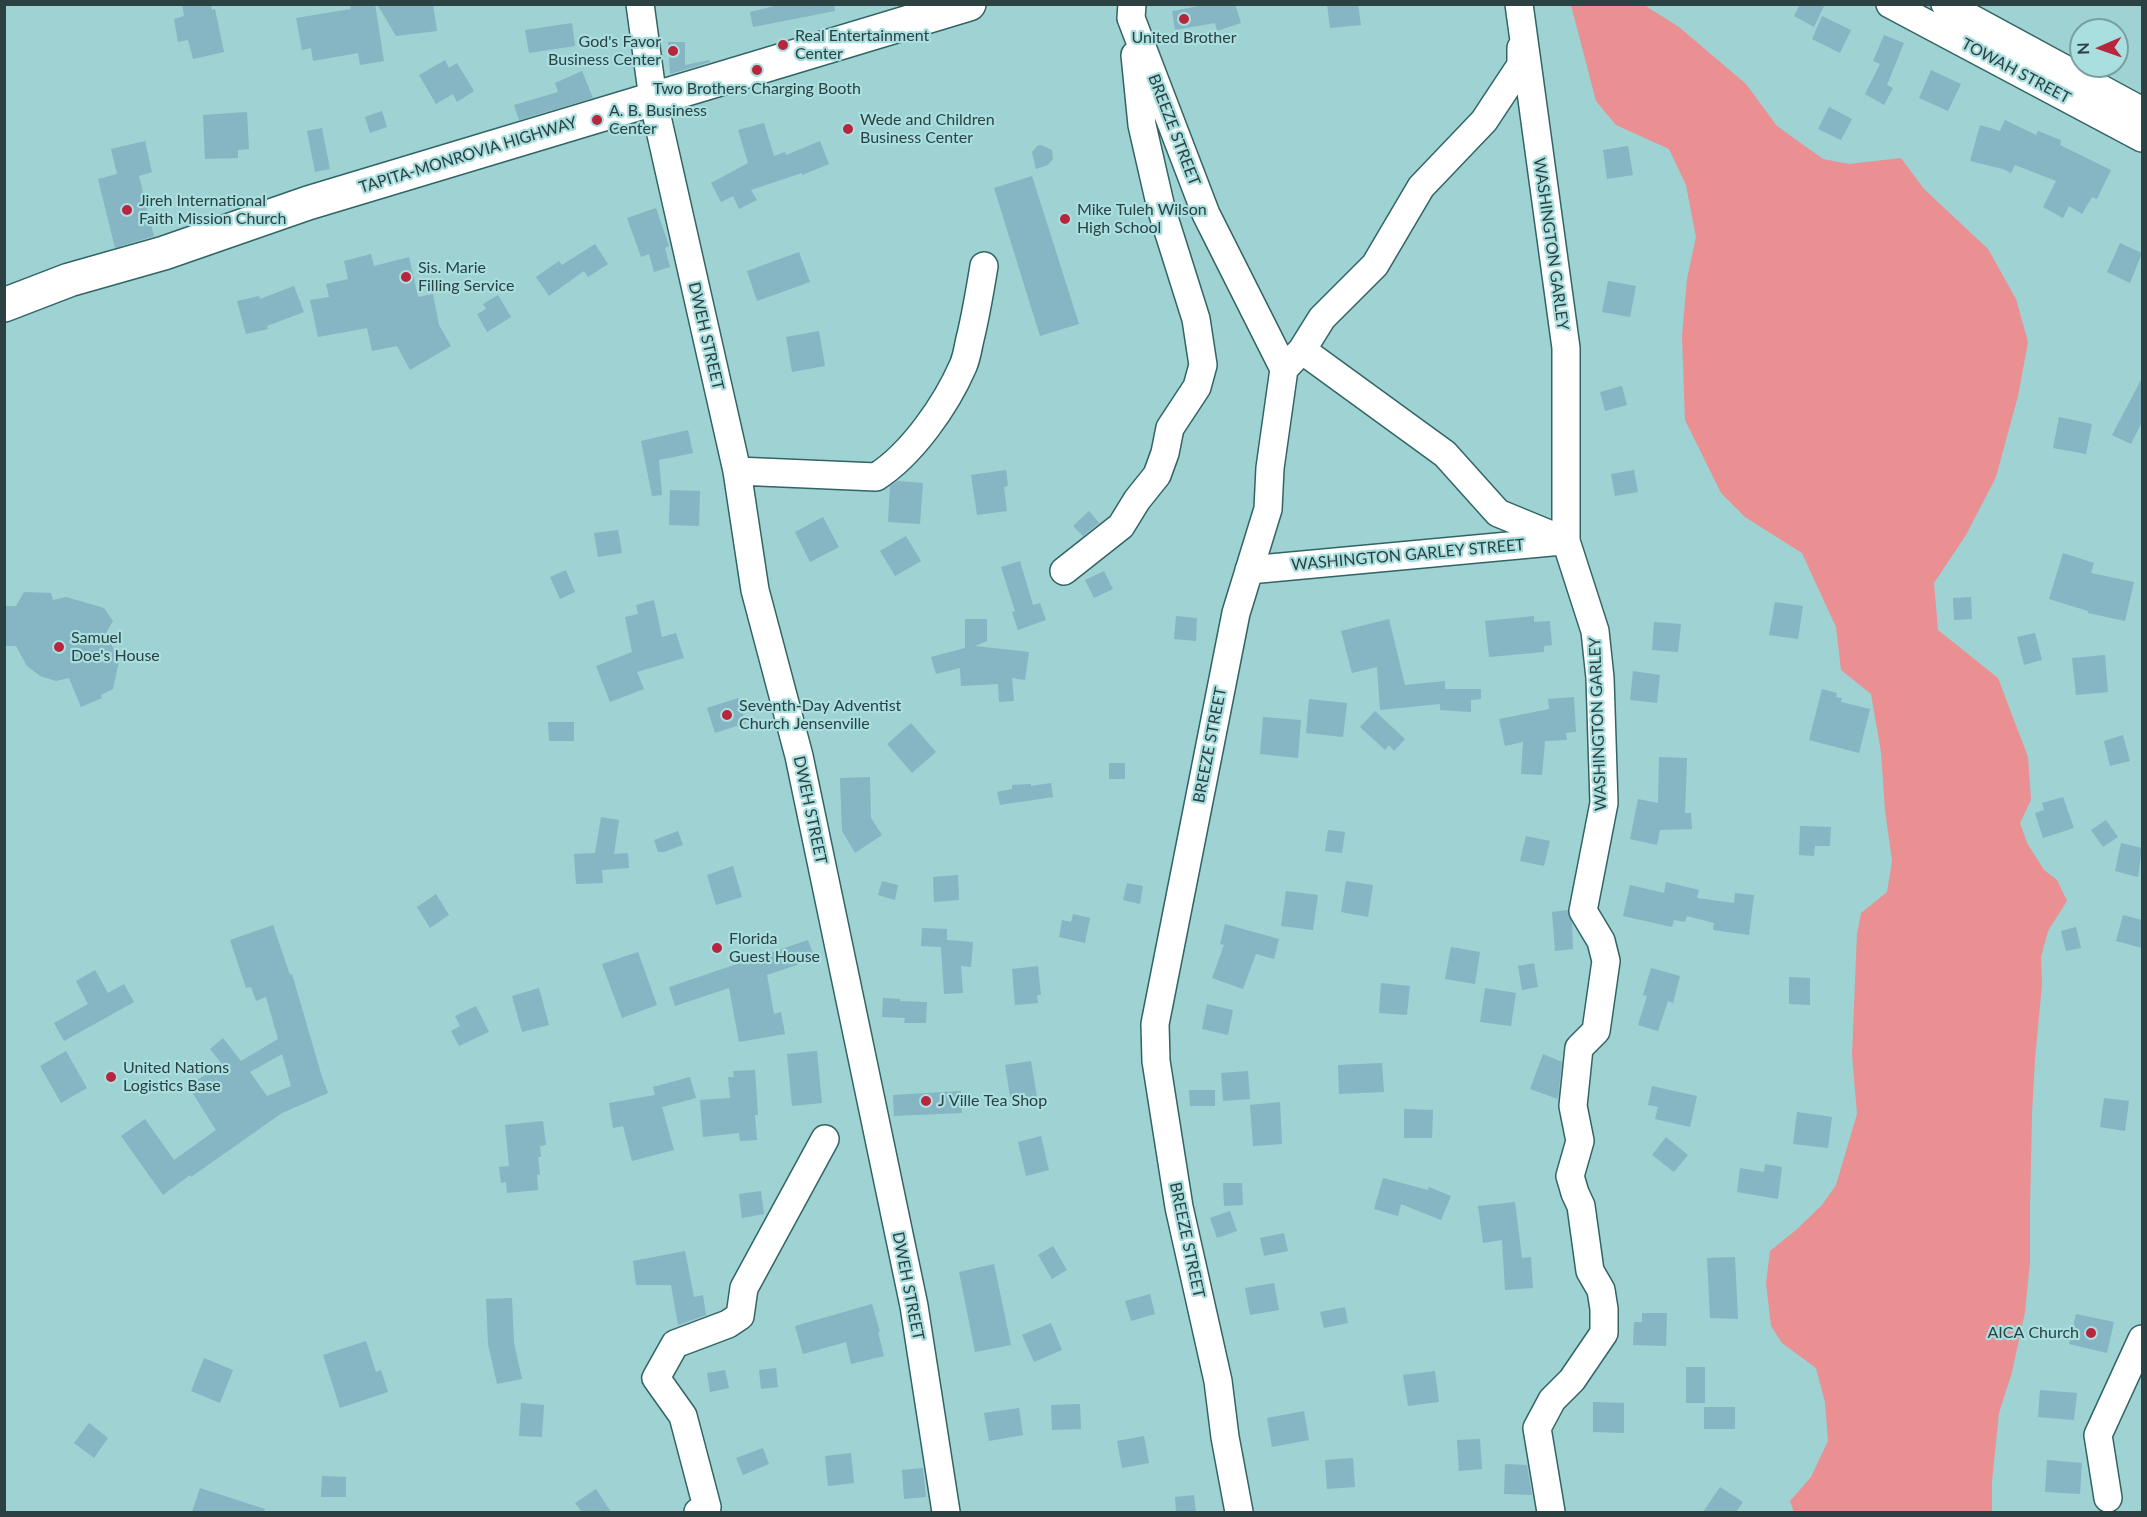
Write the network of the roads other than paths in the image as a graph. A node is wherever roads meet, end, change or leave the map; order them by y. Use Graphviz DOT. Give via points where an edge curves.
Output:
graph roads {
  1 [pos="640,4"];
  2 [pos="969,4"];
  3 [pos="1890,4"];
  4 [pos="1945,4"];
  5 [pos="1131,11"];
  6 [pos="1520,14"];
  7 [pos="653,99"];
  8 [pos="2142,111"];
  9 [pos="2142,138"];
  10 [pos="984,266"];
  11 [pos="4,305"];
  12 [pos="1293,359"];
  13 [pos="737,471"];
  14 [pos="1566,541"];
  15 [pos="1250,570"];
  16 [pos="1064,571"];
  17 [pos="825,1139"];
  18 [pos="2142,1339"];
  19 [pos="2108,1498"];
  20 [pos="698,1512"];
  21 [pos="946,1512"];
  22 [pos="1239,1512"];
  23 [pos="1551,1512"];
  1 -- 7 [label="street, DWEH STREET"];
  2 -- 7 [label="highway, TAPITA-MONROVIA HIGHWAY"];
  3 -- 9 [label="street, TOWAH STREET"];
  4 -- 8 [label="street, TOWAH STREET"];
  5 -- 12 [label="street, BREEZE STREET" via="1206,214"];
  5 -- 16 [label="street" via="1142,125 1161,208 1196,319 1203,364 1197,387 1170,428 1157,475 1121,526"];
  6 -- 12 [label="street" via="1521,65 1484,122 1421,187 1376,265 1322,318"];
  6 -- 14 [label="street, WASHINGTON GARLEY" via="1566,348"];
  7 -- 11 [label="highway, TAPITA-MONROVIA HIGHWAY" via="308,203 164,253 69,280"];
  7 -- 13 [label="street, DWEH STREET"];
  10 -- 13 [label="street" via="964,364 917,440 891,467 876,477"];
  12 -- 14 [label="street" via="1445,454 1498,513"];
  12 -- 15 [label="street, BREEZE STREET" via="1270,468 1268,509"];
  13 -- 21 [label="street, DWEH STREET" via="755,590 799,756 914,1306"];
  14 -- 15 [label="street, WASHINGTON GARLEY STREET"];
  14 -- 23 [label="street, WASHINGTON GARLEY" via="1595,631 1600,678 1604,803 1584,911 1601,941 1606,961 1596,1031 1579,1048 1574,1106 1580,1141 1570,1176 1581,1206 1590,1272 1601,1290 1604,1333 1572,1380 1552,1400 1538,1428"];
  15 -- 22 [label="street, BREEZE STREET" via="1236,613 1155,1024 1156,1060 1179,1207 1218,1381"];
  17 -- 20 [label="street" via="744,1288 740,1316 675,1344 656,1378 684,1416 707,1507"];
  18 -- 19 [label="street" via="2098,1435"];
}
